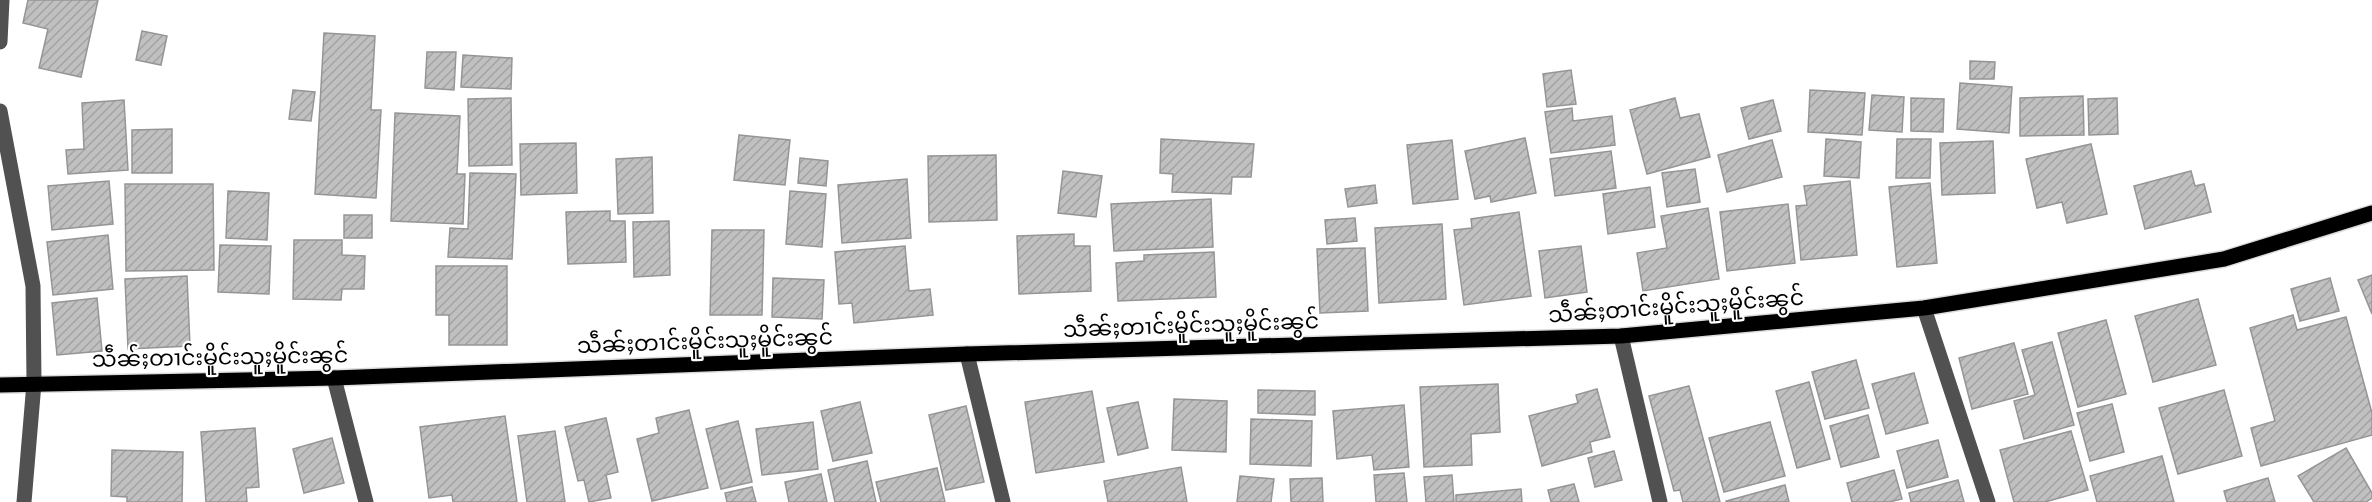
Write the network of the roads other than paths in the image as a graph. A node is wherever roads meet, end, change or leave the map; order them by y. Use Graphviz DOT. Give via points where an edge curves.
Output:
graph roads {
  1 [pos="2,0"];
  2 [pos="0,42"];
  3 [pos="0,111"];
  4 [pos="2372,213"];
  5 [pos="1924,308"];
  6 [pos="1621,336"];
  7 [pos="967,354"];
  8 [pos="334,378"];
  9 [pos="34,383"];
  10 [pos="0,385"];
  11 [pos="24,502"];
  12 [pos="366,502"];
  13 [pos="1004,502"];
  14 [pos="1660,502"];
  15 [pos="1988,502"];
  1 -- 2 [label="street"];
  3 -- 9 [label="street" via="33,286"];
  4 -- 5 [label="main road, သဵၼ်ႈတၢင်းမိူင်းသူႈမိူင်းၼွင်" via="2224,258"];
  5 -- 6 [label="main road, သဵၼ်ႈတၢင်းမိူင်းသူႈမိူင်းၼွင်"];
  5 -- 15 [label="street"];
  6 -- 7 [label="main road, သဵၼ်ႈတၢင်းမိူင်းသူႈမိူင်းၼွင်"];
  6 -- 14 [label="street"];
  7 -- 8 [label="main road, သဵၼ်ႈတၢင်းမိူင်းသူႈမိူင်းၼွင်"];
  7 -- 13 [label="street"];
  8 -- 9 [label="main road, သဵၼ်ႈတၢင်းမိူင်းသူႈမိူင်းၼွင်"];
  8 -- 12 [label="street"];
  9 -- 10 [label="main road, သဵၼ်ႈတၢင်းမိူင်းသူႈမိူင်းၼွင်"];
  9 -- 11 [label="street"];
}
